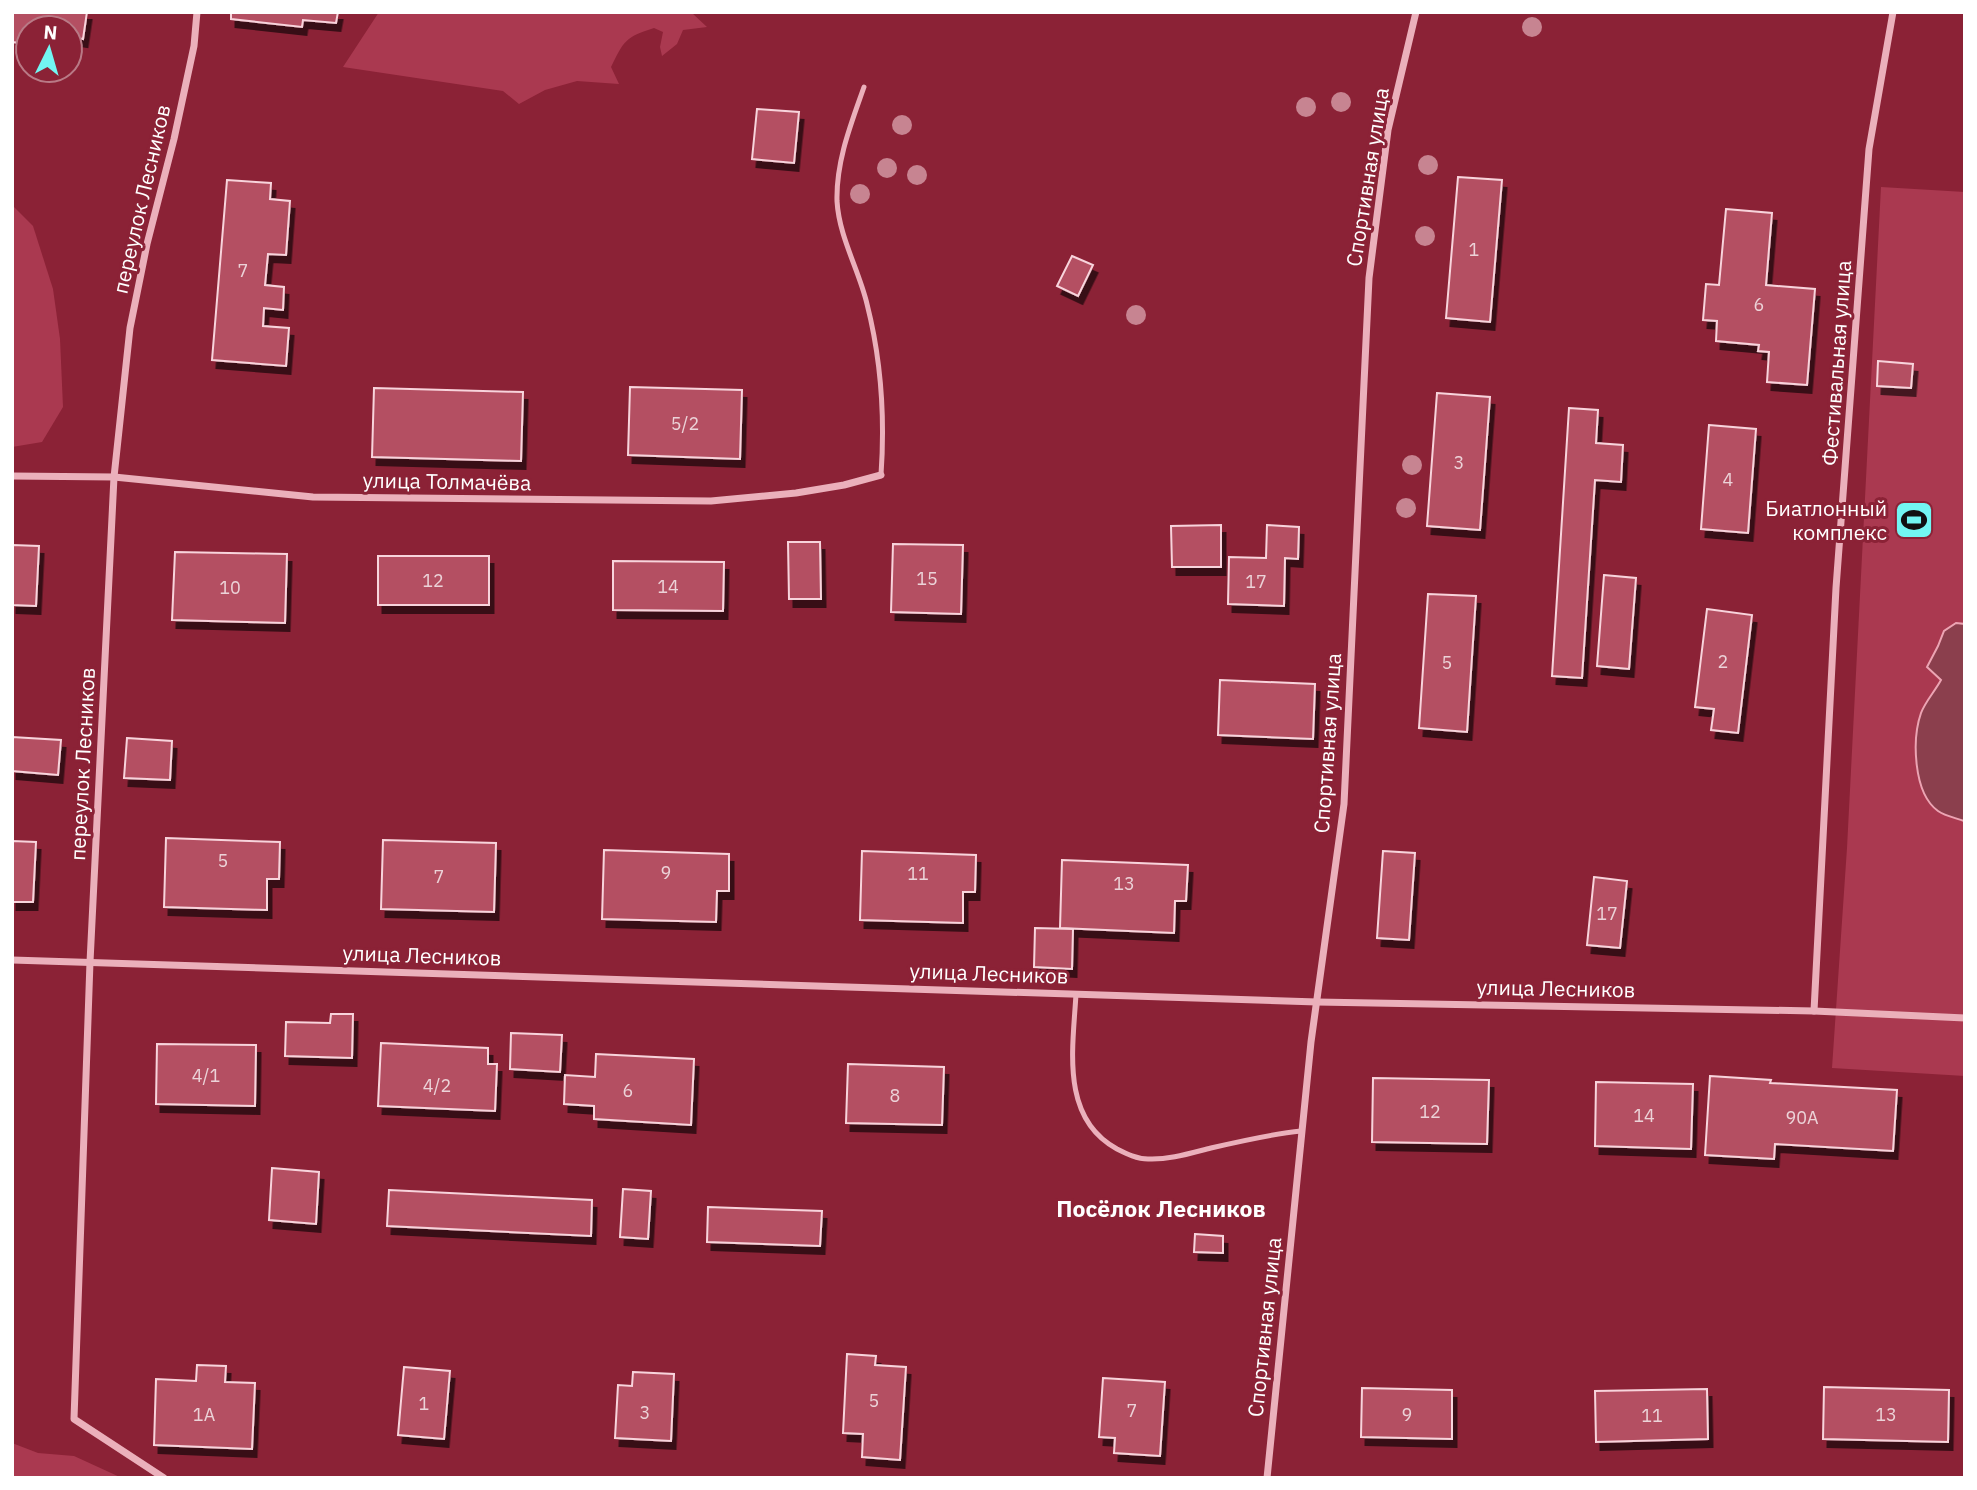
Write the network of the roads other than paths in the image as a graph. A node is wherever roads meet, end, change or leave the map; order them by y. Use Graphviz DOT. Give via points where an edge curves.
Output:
graph roads {
  1 [pos="197,12"];
  2 [pos="1416,12"];
  3 [pos="1893,12"];
  4 [pos="864,87"];
  5 [pos="881,475"];
  6 [pos="12,476"];
  7 [pos="114,477"];
  8 [pos="12,960"];
  9 [pos="90,962"];
  10 [pos="1076,994"];
  11 [pos="1317,1002"];
  12 [pos="1814,1011"];
  13 [pos="1965,1018"];
  14 [pos="1301,1131"];
  15 [pos="164,1478"];
  16 [pos="1267,1478"];
  1 -- 7 [label="street, переулок Лесников" via="194,46 130,328"];
  2 -- 11 [label="street, Спортивная улица" via="1388,130 1369,278 1344,804"];
  3 -- 12 [label="street, Фестивальная улица" via="1869,149 1836,588"];
  4 -- 5 [label="lane" via="840,164 838,204 877,355"];
  5 -- 7 [label="street, улица Толмачёва" via="796,493 711,501 313,497"];
  6 -- 7 [label="street, улица Толмачёва"];
  7 -- 9 [label="street, переулок Лесников"];
  8 -- 9 [label="street, улица Лесников"];
  9 -- 10 [label="street, улица Лесников"];
  9 -- 15 [label="street, переулок Лесников" via="74,1419"];
  10 -- 11 [label="street, улица Лесников"];
  10 -- 14 [label="lane" via="1072,1056 1076,1096 1092,1130 1106,1143 1129,1156 1147,1159"];
  11 -- 12 [label="street, улица Лесников"];
  11 -- 14 [label="street, Спортивная улица"];
  12 -- 13 [label="street, улица Лесников"];
  14 -- 16 [label="street, Спортивная улица"];
}
